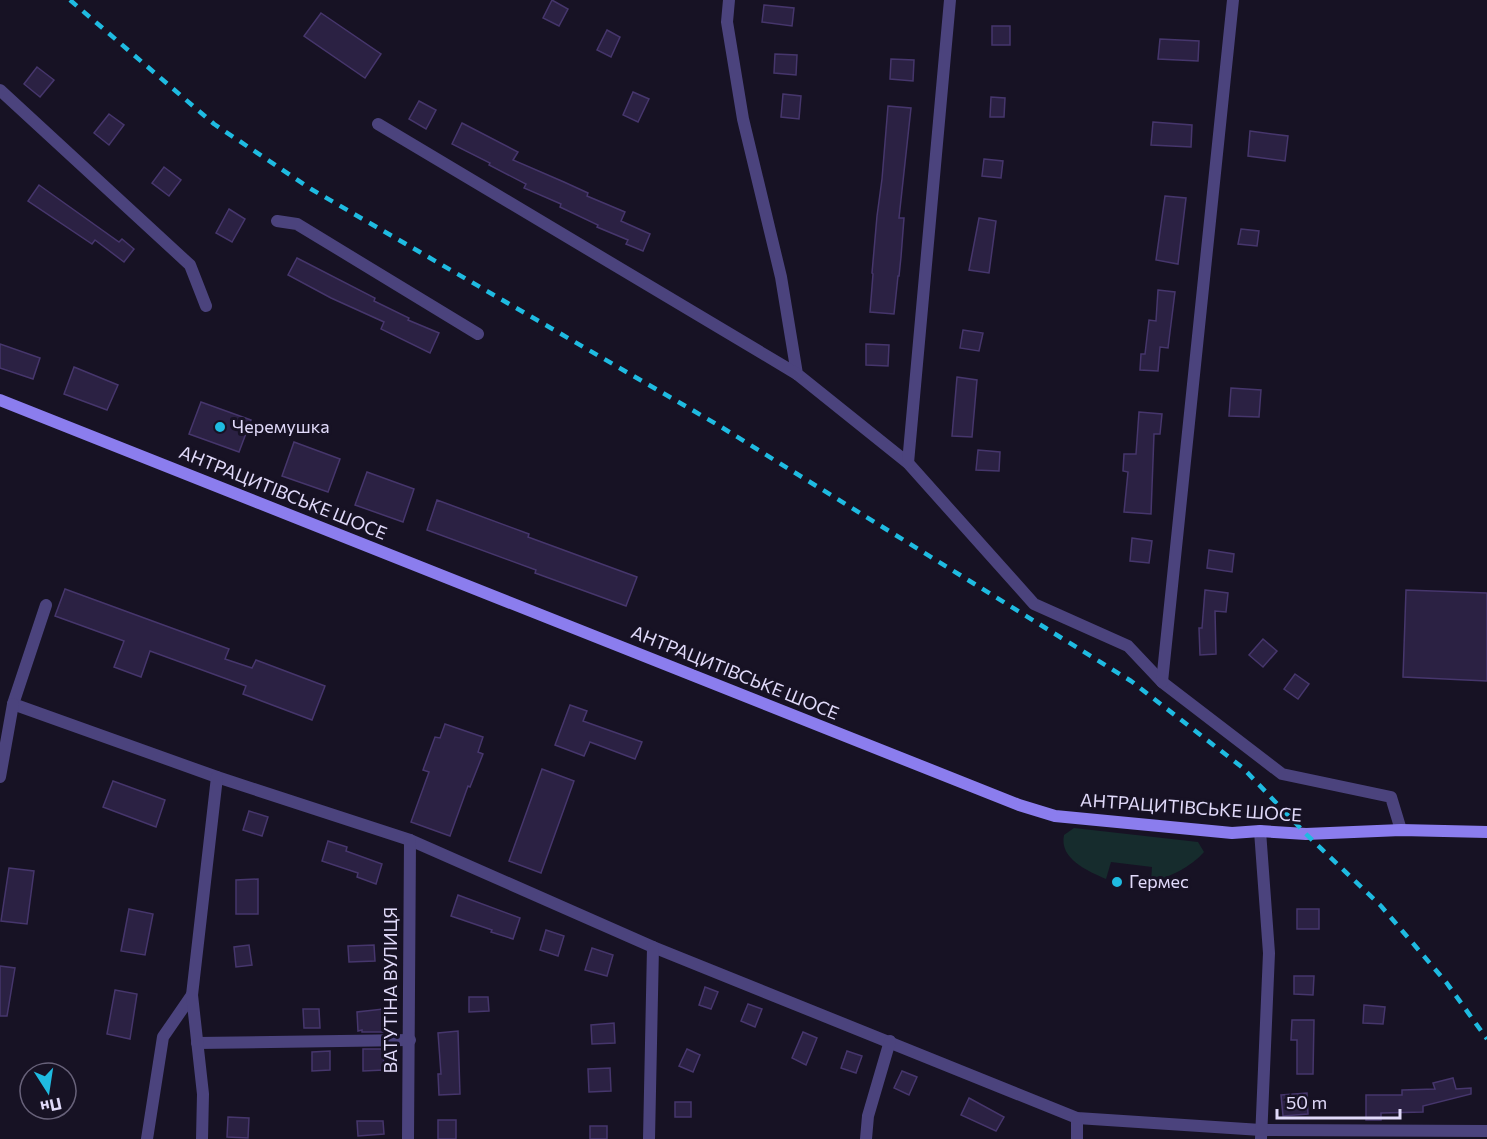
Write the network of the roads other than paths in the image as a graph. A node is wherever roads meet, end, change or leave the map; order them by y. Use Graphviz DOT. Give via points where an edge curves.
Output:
graph roads {
  1 [pos="729,0"];
  2 [pos="950,0"];
  3 [pos="1233,0"];
  4 [pos="0,90"];
  5 [pos="378,124"];
  6 [pos="277,221"];
  7 [pos="206,306"];
  8 [pos="478,334"];
  9 [pos="797,374"];
  10 [pos="0,400"];
  11 [pos="908,463"];
  12 [pos="46,605"];
  13 [pos="1162,681"];
  14 [pos="13,704"];
  15 [pos="0,777"];
  16 [pos="217,777"];
  17 [pos="1401,830"];
  18 [pos="1260,831"];
  19 [pos="1487,832"];
  20 [pos="410,840"];
  21 [pos="653,947"];
  22 [pos="192,995"];
  23 [pos="410,1040"];
  24 [pos="890,1041"];
  25 [pos="197,1043"];
  26 [pos="1077,1119"];
  27 [pos="1487,1131"];
  28 [pos="1261,1135"];
  29 [pos="147,1139"];
  30 [pos="202,1139"];
  31 [pos="408,1139"];
  32 [pos="649,1139"];
  33 [pos="866,1139"];
  34 [pos="1077,1139"];
  1 -- 9 [label="street" via="727,22 743,119 781,277"];
  2 -- 11 [label="street"];
  3 -- 13 [label="street"];
  4 -- 7 [label="street" via="190,265"];
  5 -- 9 [label="street"];
  6 -- 8 [label="street" via="297,224"];
  9 -- 11 [label="street"];
  10 -- 18 [label="main road, АНТРАЦИТІВСЬКЕ ШОСЕ" via="1019,805 1055,816 1232,833"];
  11 -- 13 [label="street" via="1034,604 1128,646"];
  12 -- 14 [label="street"];
  13 -- 17 [label="street" via="1282,774 1391,797"];
  14 -- 15 [label="street"];
  14 -- 16 [label="street"];
  16 -- 20 [label="street"];
  16 -- 22 [label="street"];
  17 -- 18 [label="main road, АНТРАЦИТІВСЬКЕ ШОСЕ" via="1306,834"];
  17 -- 19 [label="main road, АНТРАЦИТІВСЬКЕ ШОСЕ"];
  18 -- 28 [label="street" via="1269,953"];
  20 -- 21 [label="street"];
  20 -- 23 [label="street, ВАТУТІНА ВУЛИЦЯ"];
  21 -- 24 [label="street"];
  21 -- 32 [label="street"];
  22 -- 25 [label="street"];
  22 -- 29 [label="street" via="163,1036"];
  23 -- 25 [label="street"];
  23 -- 31 [label="street, ВАТУТІНА ВУЛИЦЯ"];
  24 -- 26 [label="street"];
  24 -- 33 [label="street" via="868,1116"];
  25 -- 30 [label="street" via="203,1094"];
  26 -- 28 [label="street"];
  26 -- 34 [label="street"];
  27 -- 28 [label="street"];
}
